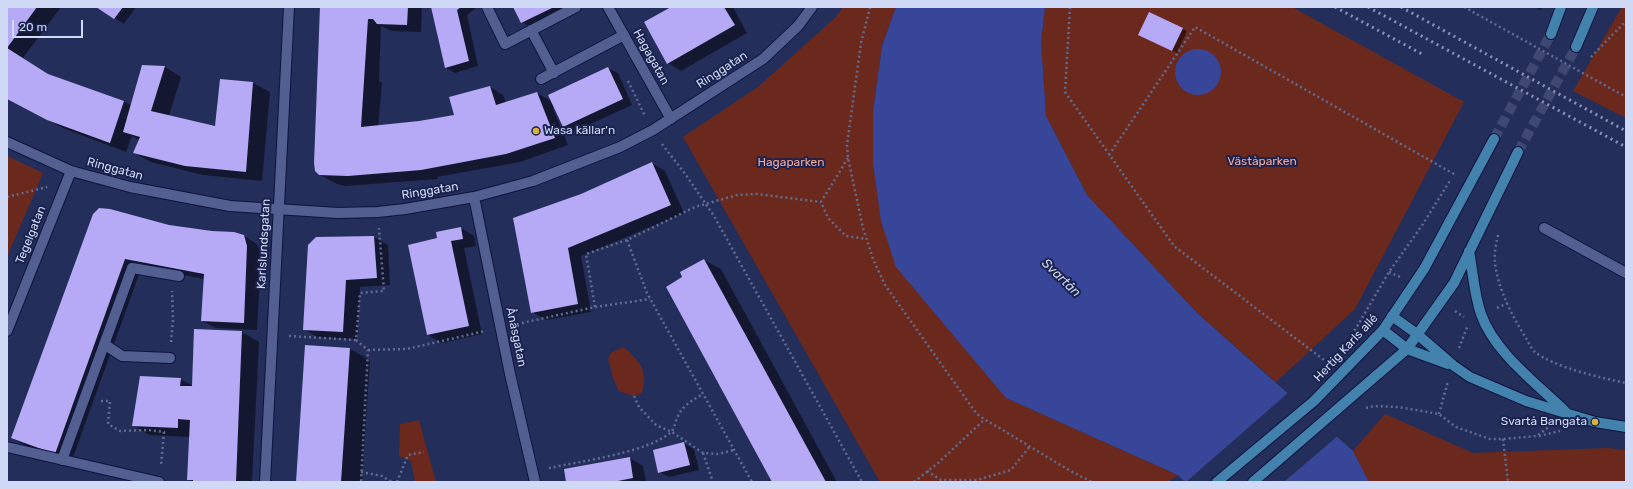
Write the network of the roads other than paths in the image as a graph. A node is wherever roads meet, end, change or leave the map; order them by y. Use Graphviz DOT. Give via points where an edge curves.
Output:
graph roads {
  1 [pos="288,7"];
  2 [pos="487,7"];
  3 [pos="576,7"];
  4 [pos="608,7"];
  5 [pos="812,7"];
  6 [pos="1562,7"];
  7 [pos="1593,7"];
  8 [pos="531,30"];
  9 [pos="1550,34"];
  10 [pos="624,35"];
  11 [pos="1576,47"];
  12 [pos="554,73"];
  13 [pos="541,79"];
  14 [pos="671,119"];
  15 [pos="1494,138"];
  16 [pos="7,142"];
  17 [pos="1518,152"];
  18 [pos="71,171"];
  19 [pos="474,197"];
  20 [pos="278,208"];
  21 [pos="1544,228"];
  22 [pos="1469,251"];
  23 [pos="1626,273"];
  24 [pos="179,276"];
  25 [pos="1392,316"];
  26 [pos="1383,330"];
  27 [pos="7,331"];
  28 [pos="1417,334"];
  29 [pos="104,344"];
  30 [pos="1407,348"];
  31 [pos="170,358"];
  32 [pos="1454,366"];
  33 [pos="1567,413"];
  34 [pos="1626,427"];
  35 [pos="7,447"];
  36 [pos="62,460"];
  37 [pos="534,477"];
  38 [pos="160,482"];
  39 [pos="266,482"];
  40 [pos="1217,482"];
  41 [pos="1253,482"];
  1 -- 20 [label="street, Karlslundsgatan"];
  2 -- 8 [label="street" via="505,44"];
  3 -- 8 [label="street"];
  4 -- 10 [label="street, Hagagatan"];
  5 -- 14 [label="street, Ringgatan" via="798,26 763,59"];
  6 -- 9 [label="main road"];
  7 -- 11 [label="main road"];
  8 -- 12 [label="street"];
  10 -- 12 [label="street"];
  10 -- 14 [label="street, Hagagatan"];
  12 -- 13 [label="street"];
  14 -- 19 [label="street, Ringgatan" via="620,147 533,181"];
  15 -- 25 [label="main road, Hertig Karls allé" via="1424,270"];
  16 -- 18 [label="street, Ringgatan"];
  17 -- 22 [label="main road"];
  18 -- 20 [label="street, Ringgatan" via="130,187 230,206"];
  18 -- 27 [label="street, Tegelgatan"];
  19 -- 20 [label="street, Ringgatan" via="378,212 338,213"];
  19 -- 37 [label="street, Ånäsgatan"];
  20 -- 39 [label="street, Karlslundsgatan"];
  21 -- 23 [label="street"];
  22 -- 28 [label="main road" via="1454,283"];
  22 -- 33 [label="main road" via="1481,315 1489,332 1507,355"];
  24 -- 29 [label="street" via="132,268"];
  25 -- 26 [label="main road, Hertig Karls allé"];
  25 -- 28 [label="main road"];
  26 -- 30 [label="main road"];
  26 -- 40 [label="main road, Hertig Karls allé" via="1314,401"];
  28 -- 30 [label="main road"];
  28 -- 32 [label="main road"];
  29 -- 31 [label="street" via="122,356"];
  29 -- 36 [label="street"];
  30 -- 32 [label="main road"];
  30 -- 41 [label="main road"];
  32 -- 33 [label="main road" via="1470,377 1519,398"];
  33 -- 34 [label="main road" via="1595,422"];
  35 -- 36 [label="street"];
  36 -- 38 [label="street"];
}
